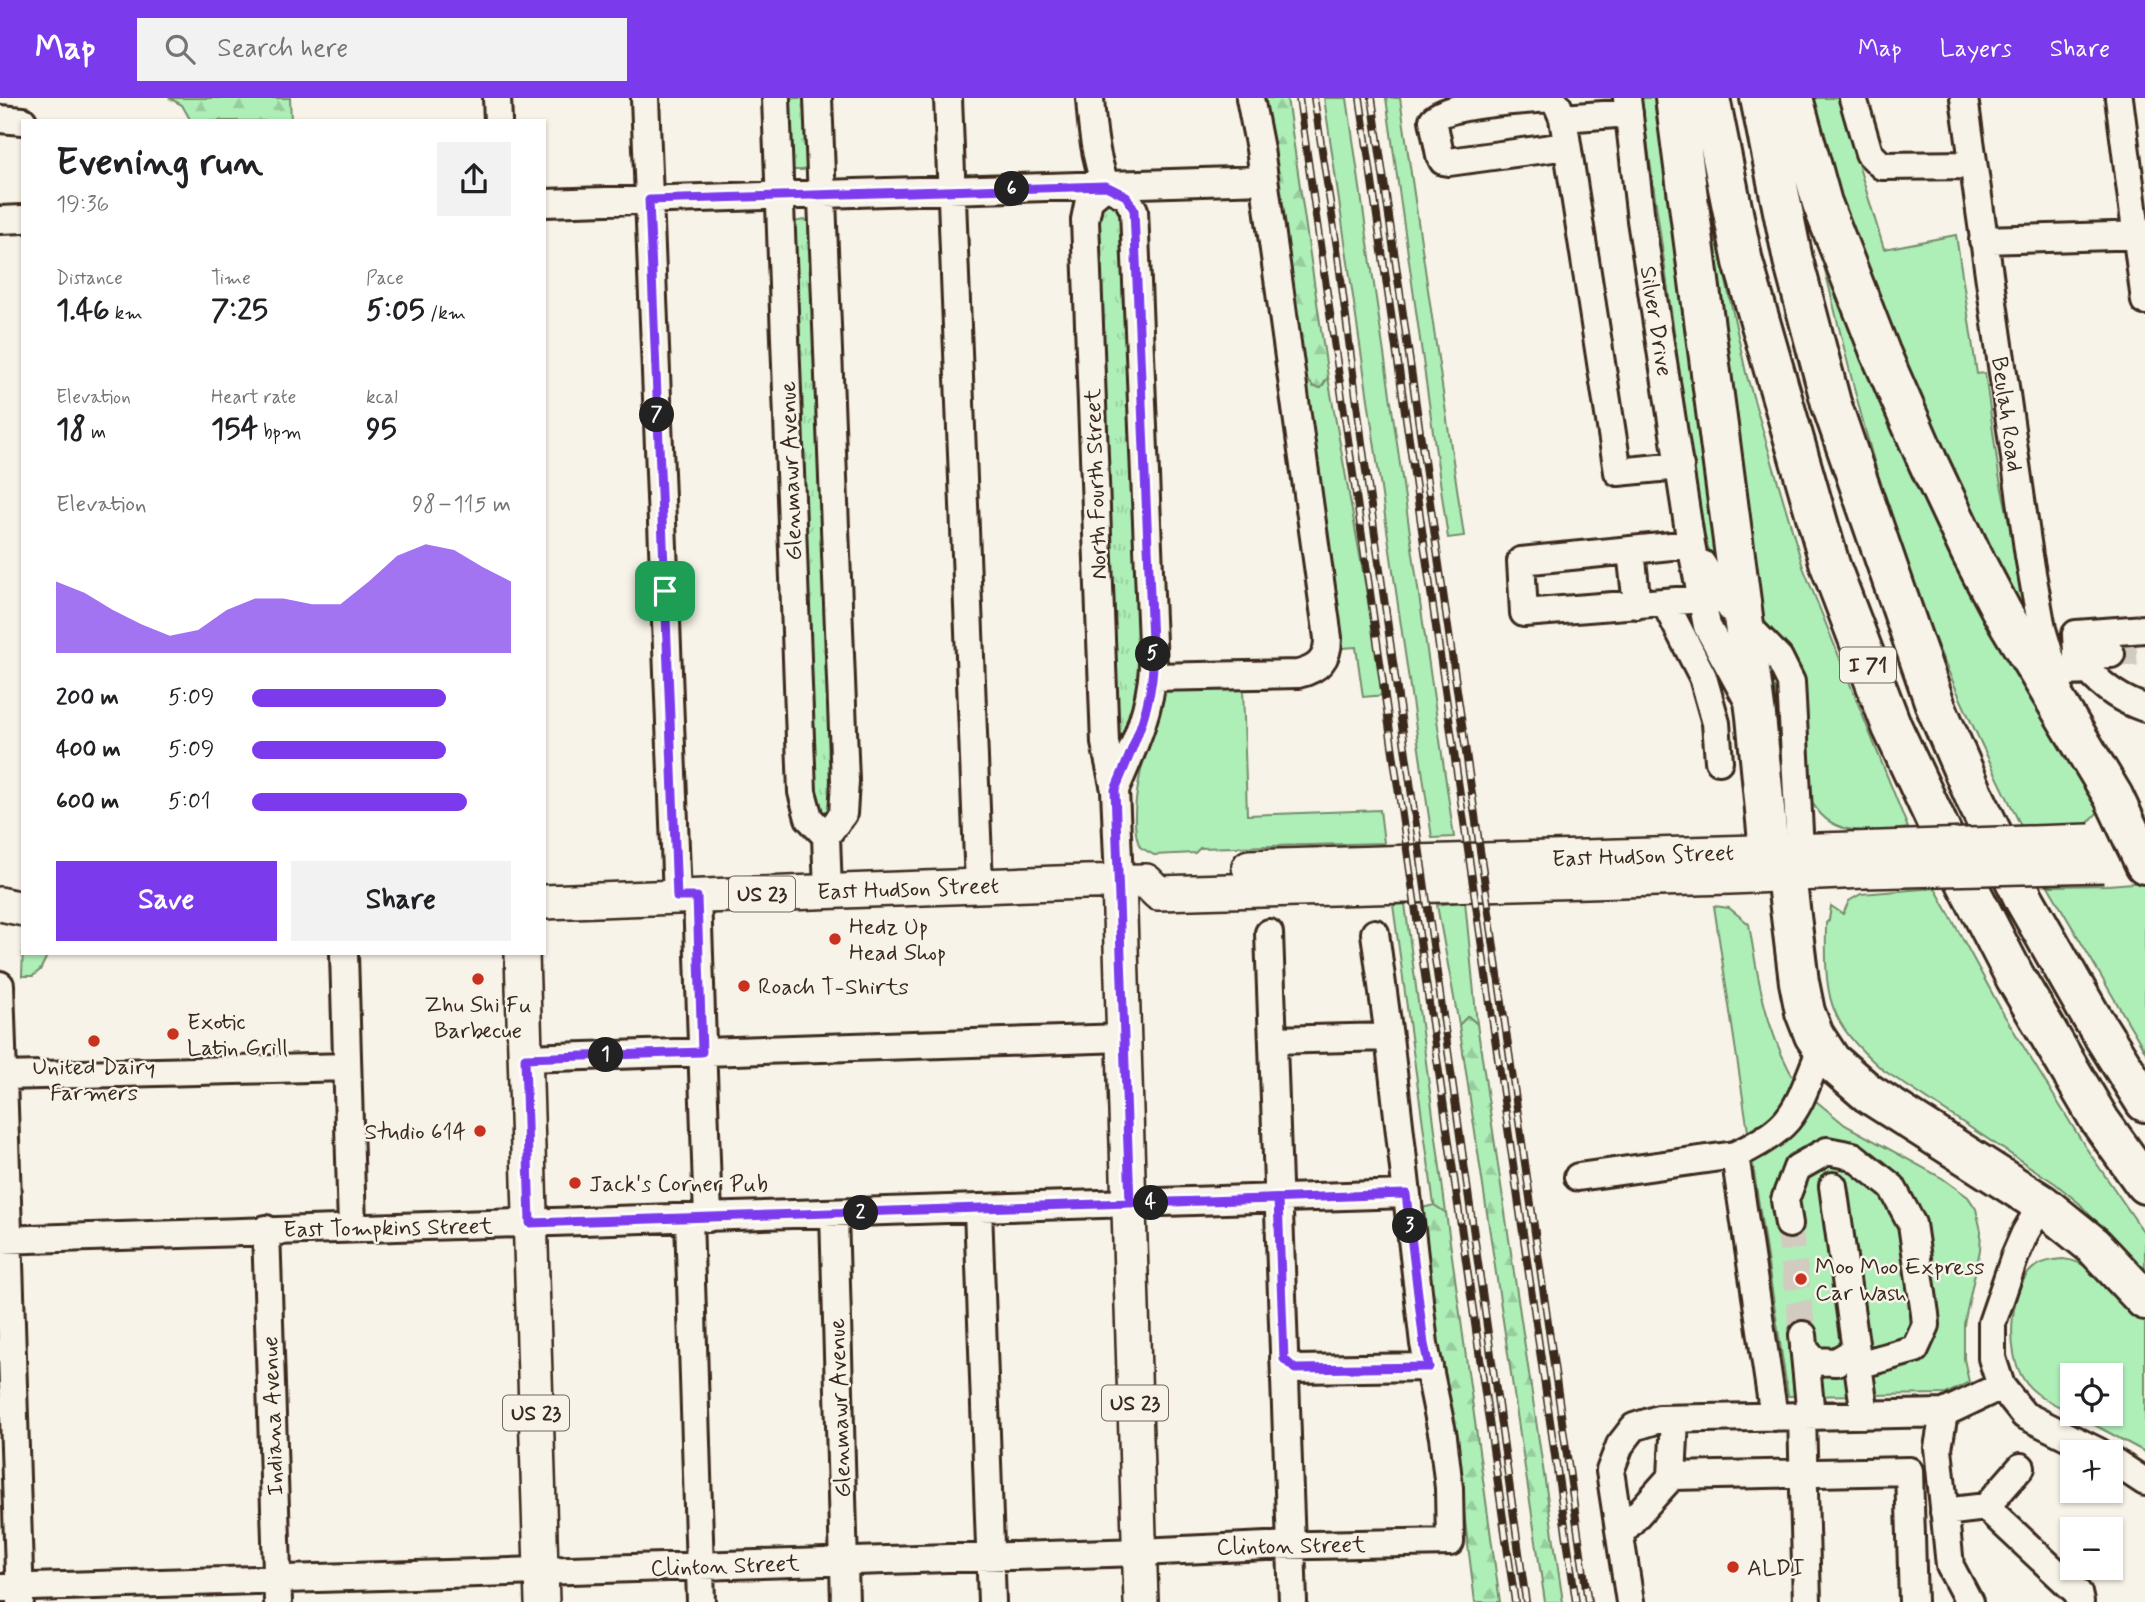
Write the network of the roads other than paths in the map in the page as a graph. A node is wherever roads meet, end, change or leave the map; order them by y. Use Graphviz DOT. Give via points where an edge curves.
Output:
graph roads {
  1 [pos="497,98"];
  2 [pos="645,98"];
  3 [pos="776,98"];
  4 [pos="818,98"];
  5 [pos="948,98"];
  6 [pos="1090,98"];
  7 [pos="1250,98"];
  8 [pos="1675,98"];
  9 [pos="1710,98"];
  10 [pos="1760,98"];
  11 [pos="1793,98"];
  12 [pos="1853,98"];
  13 [pos="1964,98"];
  14 [pos="2119,98"];
  15 [pos="1553,104"];
  16 [pos="1628,106"];
  17 [pos="0,119"];
  18 [pos="498,119"];
  19 [pos="21,121"];
  20 [pos="1567,146"];
  21 [pos="1973,165"];
  22 [pos="1264,180"];
  23 [pos="1106,186"];
  24 [pos="951,191"];
  25 [pos="822,195"];
  26 [pos="779,196"];
  27 [pos="649,200"];
  28 [pos="546,204"];
  29 [pos="21,219"];
  30 [pos="0,220"];
  31 [pos="2140,235"];
  32 [pos="1983,240"];
  33 [pos="2145,301"];
  34 [pos="1680,466"];
  35 [pos="1691,544"];
  36 [pos="1631,551"];
  37 [pos="1702,599"];
  38 [pos="1665,603"];
  39 [pos="1637,605"];
  40 [pos="1745,625"];
  41 [pos="2145,629"];
  42 [pos="2111,654"];
  43 [pos="2070,667"];
  44 [pos="1153,677"];
  45 [pos="2145,708"];
  46 [pos="1756,716"];
  47 [pos="2071,726"];
  48 [pos="1719,761"];
  49 [pos="1115,790"];
  50 [pos="826,836"];
  51 [pos="2143,854"];
  52 [pos="1785,859"];
  53 [pos="1133,881"];
  54 [pos="979,885"];
  55 [pos="828,891"];
  56 [pos="687,897"];
  57 [pos="546,902"];
  58 [pos="0,904"];
  59 [pos="21,909"];
  60 [pos="1269,933"];
  61 [pos="1375,933"];
  62 [pos="344,955"];
  63 [pos="522,955"];
  64 [pos="0,985"];
  65 [pos="1389,1037"];
  66 [pos="1124,1038"];
  67 [pos="1272,1040"];
  68 [pos="1821,1049"];
  69 [pos="702,1052"];
  70 [pos="525,1058"];
  71 [pos="347,1066"];
  72 [pos="3,1076"];
  73 [pos="2145,1102"];
  74 [pos="1735,1155"];
  75 [pos="1578,1177"];
  76 [pos="2145,1184"];
  77 [pos="1833,1186"];
  78 [pos="1406,1194"];
  79 [pos="1278,1199"];
  80 [pos="1130,1203"];
  81 [pos="2042,1204"];
  82 [pos="978,1209"];
  83 [pos="834,1214"];
  84 [pos="698,1218"];
  85 [pos="530,1223"];
  86 [pos="1789,1224"];
  87 [pos="352,1227"];
  88 [pos="266,1230"];
  89 [pos="4,1240"];
  90 [pos="2145,1300"];
  91 [pos="1857,1357"];
  92 [pos="1284,1359"];
  93 [pos="1429,1367"];
  94 [pos="2001,1386"];
  95 [pos="1944,1413"];
  96 [pos="1865,1415"];
  97 [pos="1806,1416"];
  98 [pos="1774,1417"];
  99 [pos="1675,1419"];
  100 [pos="2075,1440"];
  101 [pos="2021,1467"];
  102 [pos="2123,1468"];
  103 [pos="1803,1473"];
  104 [pos="1672,1476"];
  105 [pos="2145,1482"];
  106 [pos="1986,1507"];
  107 [pos="1944,1512"];
  108 [pos="1620,1534"];
  109 [pos="1291,1545"];
  110 [pos="1140,1552"];
  111 [pos="990,1557"];
  112 [pos="844,1561"];
  113 [pos="699,1566"];
  114 [pos="542,1586"];
  115 [pos="277,1590"];
  116 [pos="13,1592"];
  117 [pos="701,1602"];
  118 [pos="845,1602"];
  119 [pos="992,1602"];
  120 [pos="1141,1602"];
  121 [pos="1293,1602"];
  122 [pos="1630,1602"];
  123 [pos="1807,1602"];
  124 [pos="1913,1602"];
  125 [pos="1969,1602"];
  126 [pos="2080,1602"];
  1 -- 18 [label="street"];
  2 -- 27 [label="street"];
  3 -- 26 [label="street, Glenmawr Avenue"];
  4 -- 25 [label="street, Glenmawr Avenue"];
  5 -- 24 [label="street"];
  6 -- 23 [label="street" via="1096,160"];
  7 -- 22 [label="street"];
  8 -- 40 [label="highway"];
  9 -- 76 [label="highway, I 71" via="1743,262 1830,565 1892,727 2015,977 2100,1121"];
  10 -- 73 [label="highway, I 71" via="1793,260 1830,403 1936,707 2024,899"];
  11 -- 47 [label="highway" via="1822,203 1928,462 2002,612"];
  12 -- 21 [label="street" via="1869,153 1877,163 1889,168"];
  13 -- 21 [label="street, Beulah Road"];
  14 -- 31 [label="street"];
  15 -- 16 [label="street"];
  15 -- 20 [label="street"];
  15 -- 20 [label="street" via="1459,108 1438,114 1433,120 1440,155 1449,162"];
  16 -- 34 [label="street, Silver Drive"];
  17 -- 19 [label="street"];
  20 -- 34 [label="street" via="1618,472"];
  21 -- 32 [label="street, Beulah Road"];
  22 -- 23 [label="street"];
  22 -- 44 [label="street" via="1328,649 1318,666 1298,674"];
  23 -- 24 [label="street"];
  23 -- 44 [label="street, North Fourth Street" via="1126,196 1134,210"];
  23 -- 49 [label="street, North Fourth Street" via="1089,200 1085,220 1105,743"];
  24 -- 25 [label="street"];
  24 -- 54 [label="street"];
  25 -- 26 [label="street"];
  25 -- 50 [label="street, Glenmawr Avenue" via="845,780 843,814"];
  26 -- 27 [label="street"];
  26 -- 50 [label="street, Glenmawr Avenue" via="802,792 808,818"];
  27 -- 28 [label="street"];
  27 -- 56 [label="street"];
  29 -- 30 [label="street"];
  31 -- 32 [label="street"];
  31 -- 33 [label="street"];
  32 -- 43 [label="street, Beulah Road" via="2042,629"];
  34 -- 35 [label="street, Silver Drive"];
  35 -- 36 [label="street"];
  35 -- 37 [label="street, Silver Drive"];
  35 -- 40 [label="street, Silver Drive" via="1716,589"];
  36 -- 39 [label="street"];
  36 -- 39 [label="street" via="1521,561 1524,613"];
  37 -- 38 [label="street"];
  37 -- 46 [label="street, Silver Drive" via="1707,626"];
  38 -- 39 [label="street"];
  38 -- 48 [label="street" via="1703,677 1716,723"];
  40 -- 46 [label="highway"];
  40 -- 52 [label="street, Silver Drive" via="1779,658 1791,682"];
  41 -- 43 [label="street" via="2076,634"];
  42 -- 43 [label="street"];
  43 -- 45 [label="street" via="2089,671 2100,684"];
  43 -- 47 [label="street, Beulah Road"];
  44 -- 49 [label="street, North Fourth Street" via="1138,734"];
  46 -- 52 [label="highway"];
  47 -- 51 [label="highway"];
  49 -- 53 [label="street, North Fourth Street"];
  50 -- 55 [label="street"];
  51 -- 52 [label="main road, East Hudson Street, bridge"];
  52 -- 53 [label="main road, East Hudson Street" via="1155,870"];
  52 -- 68 [label="highway" via="1803,1002"];
  53 -- 54 [label="main road, East Hudson Street / US 23"];
  53 -- 66 [label="main road, US 23"];
  54 -- 55 [label="main road, East Hudson Street / US 23"];
  55 -- 56 [label="main road, East Hudson Street / US 23"];
  56 -- 57 [label="main road, East Hudson Street / US 23"];
  56 -- 69 [label="street"];
  58 -- 59 [label="main road"];
  60 -- 67 [label="street"];
  61 -- 65 [label="street"];
  62 -- 71 [label="street"];
  63 -- 70 [label="main road, US 23"];
  64 -- 72 [label="street"];
  65 -- 67 [label="street"];
  65 -- 78 [label="street"];
  66 -- 69 [label="street"];
  66 -- 80 [label="main road, US 23"];
  67 -- 79 [label="street"];
  68 -- 74 [label="street" via="1798,1108 1782,1128"];
  68 -- 81 [label="highway" via="1868,1093"];
  69 -- 70 [label="street"];
  69 -- 84 [label="street"];
  70 -- 85 [label="main road, US 23"];
  71 -- 72 [label="street"];
  71 -- 87 [label="street"];
  72 -- 89 [label="street"];
  74 -- 75 [label="street"];
  74 -- 98 [label="street"];
  77 -- 91 [label="street"];
  78 -- 79 [label="street, East Tompkins Street"];
  78 -- 93 [label="street"];
  79 -- 80 [label="street, East Tompkins Street"];
  79 -- 92 [label="street"];
  80 -- 82 [label="street, East Tompkins Street"];
  80 -- 110 [label="main road, US 23"];
  81 -- 90 [label="highway" via="2094,1246"];
  81 -- 94 [label="street" via="2015,1256 1992,1324 1992,1358"];
  82 -- 83 [label="street, East Tompkins Street"];
  82 -- 111 [label="street"];
  83 -- 84 [label="street, East Tompkins Street"];
  83 -- 112 [label="street, Glenmawr Avenue"];
  84 -- 85 [label="street, East Tompkins Street"];
  84 -- 113 [label="street"];
  85 -- 87 [label="street, East Tompkins Street"];
  85 -- 114 [label="main road, US 23"];
  86 -- 91 [label="street" via="1785,1200 1797,1168 1827,1152 1853,1156 1892,1187 1912,1224 1926,1325 1915,1349"];
  87 -- 88 [label="street, East Tompkins Street"];
  88 -- 89 [label="street, East Tompkins Street"];
  88 -- 115 [label="street, Indiana Avenue"];
  89 -- 116 [label="street"];
  91 -- 96 [label="street"];
  91 -- 97 [label="street" via="1815,1361 1803,1342"];
  92 -- 93 [label="street" via="1295,1369"];
  92 -- 109 [label="street"];
  93 -- 109 [label="street, Clinton Street" via="1443,1437 1450,1542"];
  94 -- 95 [label="street"];
  94 -- 100 [label="street" via="2024,1415"];
  95 -- 96 [label="street"];
  95 -- 107 [label="street" via="1938,1448"];
  96 -- 97 [label="street"];
  97 -- 98 [label="street"];
  97 -- 103 [label="street"];
  98 -- 99 [label="street"];
  99 -- 104 [label="street"];
  99 -- 108 [label="street" via="1634,1427 1620,1445 1611,1471"];
  101 -- 106 [label="street"];
  102 -- 105 [label="street"];
  103 -- 104 [label="street"];
  103 -- 123 [label="street"];
  103 -- 124 [label="street" via="1909,1471"];
  104 -- 108 [label="street"];
  106 -- 107 [label="street"];
  106 -- 126 [label="street" via="2078,1593"];
  107 -- 125 [label="street" via="1950,1566"];
  108 -- 122 [label="street"];
  109 -- 110 [label="street, Clinton Street"];
  109 -- 121 [label="street"];
  110 -- 111 [label="street, Clinton Street"];
  110 -- 120 [label="main road, US 23"];
  111 -- 112 [label="street, Clinton Street"];
  111 -- 119 [label="street"];
  112 -- 113 [label="street, Clinton Street"];
  112 -- 118 [label="street, Glenmawr Avenue"];
  113 -- 114 [label="street, Clinton Street"];
  113 -- 117 [label="street"];
  114 -- 115 [label="street, Clinton Street"];
  115 -- 116 [label="street, Clinton Street"];
}
